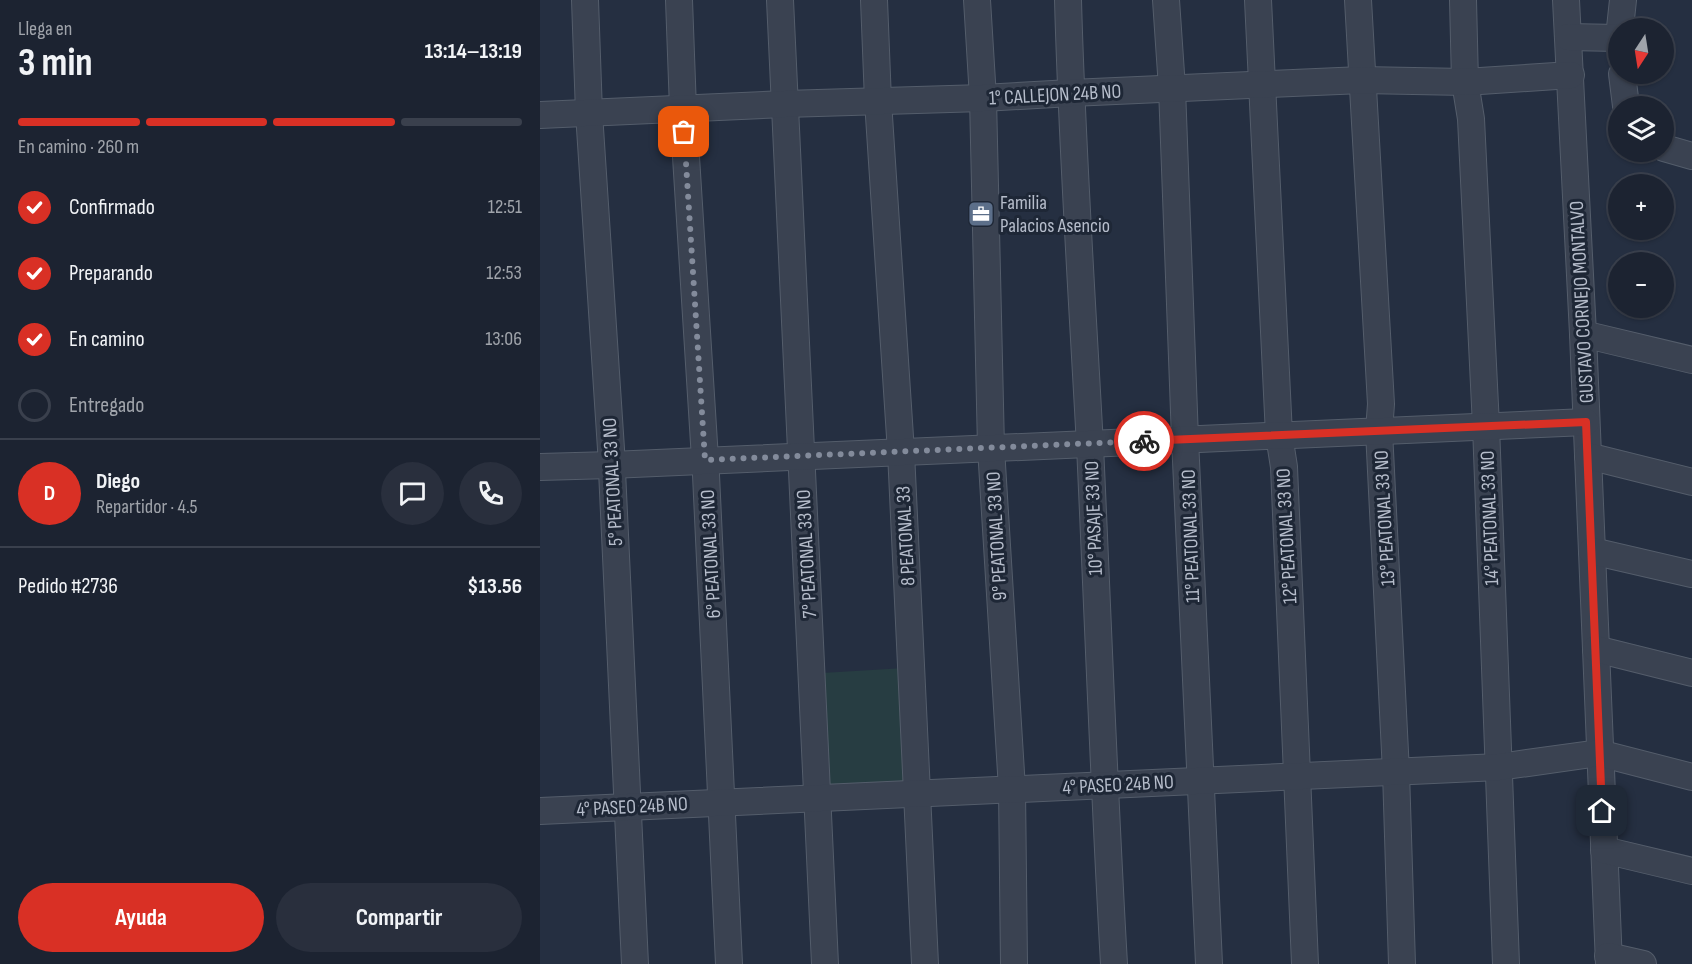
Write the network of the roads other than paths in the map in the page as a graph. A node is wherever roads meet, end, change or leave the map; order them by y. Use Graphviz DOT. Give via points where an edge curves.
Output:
graph roads {
  1 [pos="585,0"];
  2 [pos="679,0"];
  3 [pos="780,0"];
  4 [pos="874,0"];
  5 [pos="977,0"];
  6 [pos="1068,0"];
  7 [pos="1166,0"];
  8 [pos="1258,0"];
  9 [pos="1358,0"];
  10 [pos="1463,0"];
  11 [pos="1566,0"];
  12 [pos="1623,0"];
  13 [pos="1621,18"];
  14 [pos="1568,37"];
  15 [pos="1608,38"];
  16 [pos="1570,75"];
  17 [pos="1362,80"];
  18 [pos="1464,82"];
  19 [pos="1262,84"];
  20 [pos="1172,88"];
  21 [pos="1071,93"];
  22 [pos="983,98"];
  23 [pos="878,101"];
  24 [pos="785,104"];
  25 [pos="683,109"];
  26 [pos="589,113"];
  27 [pos="540,115"];
  28 [pos="1674,151"];
  29 [pos="1692,156"];
  30 [pos="1583,334"];
  31 [pos="1692,360"];
  32 [pos="1586,422"];
  33 [pos="1486,426"];
  34 [pos="1379,431"];
  35 [pos="1280,435"];
  36 [pos="1185,439"];
  37 [pos="1090,444"];
  38 [pos="991,448"];
  39 [pos="901,452"];
  40 [pos="802,456"];
  41 [pos="1588,456"];
  42 [pos="705,460"];
  43 [pos="611,465"];
  44 [pos="540,467"];
  45 [pos="1692,482"];
  46 [pos="1592,550"];
  47 [pos="1692,574"];
  48 [pos="1596,649"];
  49 [pos="1692,672"];
  50 [pos="1599,753"];
  51 [pos="1499,768"];
  52 [pos="1396,772"];
  53 [pos="1296,776"];
  54 [pos="1692,777"];
  55 [pos="1199,781"];
  56 [pos="1104,785"];
  57 [pos="1012,789"];
  58 [pos="917,793"];
  59 [pos="817,798"];
  60 [pos="722,802"];
  61 [pos="628,806"];
  62 [pos="540,811"];
  63 [pos="1604,850"];
  64 [pos="1692,871"];
  65 [pos="1608,960"];
  66 [pos="635,964"];
  67 [pos="729,964"];
  68 [pos="825,964"];
  69 [pos="925,964"];
  70 [pos="1014,964"];
  71 [pos="1114,964"];
  72 [pos="1209,964"];
  73 [pos="1305,964"];
  74 [pos="1402,964"];
  75 [pos="1506,964"];
  76 [pos="1643,964"];
  1 -- 26 [label="street, 5° PEATONAL 33 NO"];
  2 -- 25 [label="street, 6° PEATONAL 33 NO"];
  3 -- 24 [label="street, 7° PEATONAL 33 NO"];
  4 -- 23 [label="street, 8 PEATONAL 33"];
  5 -- 22 [label="street, 9° PEATONAL 33 NO"];
  6 -- 21 [label="street, 10° PASAJE 33 NO"];
  7 -- 20 [label="street, 11° PEATONAL 33 NO"];
  8 -- 19 [label="street, 12° PEATONAL 33 NO"];
  9 -- 17 [label="street, 13° PEATONAL 33 NO"];
  10 -- 18 [label="street, 14° PEATONAL 33 NO"];
  11 -- 14 [label="street, GUSTAVO CORNEJO MONTALVO"];
  12 -- 13 [label="street"];
  14 -- 15 [label="street"];
  14 -- 16 [label="street, GUSTAVO CORNEJO MONTALVO"];
  16 -- 18 [label="street, 1° CALLEJON 24B NO"];
  16 -- 30 [label="street, GUSTAVO CORNEJO MONTALVO"];
  17 -- 18 [label="street, 1° CALLEJON 24B NO"];
  17 -- 19 [label="street, 1° CALLEJON 24B NO"];
  17 -- 34 [label="street, 13° PEATONAL 33 NO" via="1381,404"];
  18 -- 33 [label="street, 14° PEATONAL 33 NO" via="1471,119"];
  19 -- 20 [label="street, 1° CALLEJON 24B NO"];
  19 -- 35 [label="street, 12° PEATONAL 33 NO"];
  20 -- 21 [label="street, 1° CALLEJON 24B NO"];
  20 -- 36 [label="street, 11° PEATONAL 33 NO"];
  21 -- 22 [label="street, 1° CALLEJON 24B NO"];
  21 -- 37 [label="street, 10° PASAJE 33 NO"];
  22 -- 23 [label="street, 1° CALLEJON 24B NO"];
  22 -- 38 [label="street, 9° PEATONAL 33 NO"];
  23 -- 24 [label="street, 1° CALLEJON 24B NO"];
  23 -- 39 [label="street, 8 PEATONAL 33"];
  24 -- 25 [label="street, 1° CALLEJON 24B NO"];
  24 -- 40 [label="street, 7° PEATONAL 33 NO"];
  25 -- 26 [label="street, 1° CALLEJON 24B NO"];
  25 -- 42 [label="street, 6° PEATONAL 33 NO"];
  26 -- 27 [label="street, 1° CALLEJON 24B NO"];
  26 -- 43 [label="street, 5° PEATONAL 33 NO"];
  28 -- 29 [label="street"];
  30 -- 31 [label="street"];
  30 -- 32 [label="street, GUSTAVO CORNEJO MONTALVO"];
  32 -- 33 [label="street"];
  32 -- 41 [label="street, GUSTAVO CORNEJO MONTALVO"];
  33 -- 34 [label="street"];
  33 -- 51 [label="street, 14° PEATONAL 33 NO"];
  34 -- 35 [label="street"];
  34 -- 52 [label="street, 13° PEATONAL 33 NO"];
  35 -- 36 [label="street"];
  35 -- 53 [label="street, 12° PEATONAL 33 NO"];
  36 -- 37 [label="street"];
  36 -- 55 [label="street, 11° PEATONAL 33 NO"];
  37 -- 38 [label="street"];
  37 -- 56 [label="street, 10° PASAJE 33 NO"];
  38 -- 39 [label="street"];
  38 -- 57 [label="street, 9° PEATONAL 33 NO"];
  39 -- 40 [label="street"];
  39 -- 58 [label="street, 8 PEATONAL 33"];
  40 -- 42 [label="street"];
  40 -- 59 [label="street, 7° PEATONAL 33 NO"];
  41 -- 45 [label="street"];
  41 -- 46 [label="street, GUSTAVO CORNEJO MONTALVO"];
  42 -- 43 [label="street"];
  42 -- 60 [label="street, 6° PEATONAL 33 NO"];
  43 -- 44 [label="street"];
  43 -- 61 [label="street, 5° PEATONAL 33 NO"];
  46 -- 47 [label="street"];
  46 -- 48 [label="street, GUSTAVO CORNEJO MONTALVO"];
  48 -- 49 [label="street"];
  48 -- 50 [label="street, GUSTAVO CORNEJO MONTALVO"];
  50 -- 51 [label="street, 4° PASEO 24B NO"];
  50 -- 54 [label="street, 4° PASEO 24B NO"];
  50 -- 63 [label="street, GUSTAVO CORNEJO MONTALVO"];
  51 -- 52 [label="street, 4° PASEO 24B NO"];
  51 -- 75 [label="street, 14° PEATONAL 33 NO"];
  52 -- 53 [label="street, 4° PASEO 24B NO"];
  52 -- 74 [label="street, 13° PEATONAL 33 NO"];
  53 -- 55 [label="street, 4° PASEO 24B NO"];
  53 -- 73 [label="street, 12° PEATONAL 33 NO"];
  55 -- 56 [label="street, 4° PASEO 24B NO"];
  55 -- 72 [label="street, 11° PEATONAL 33 NO"];
  56 -- 57 [label="street, 4° PASEO 24B NO"];
  56 -- 71 [label="street, 10° PASAJE 33 NO"];
  57 -- 58 [label="street, 4° PASEO 24B NO"];
  57 -- 70 [label="street, 9° PEATONAL 33 NO"];
  58 -- 59 [label="street, 4° PASEO 24B NO"];
  58 -- 69 [label="street, 8 PEATONAL 33"];
  59 -- 60 [label="street, 4° PASEO 24B NO"];
  59 -- 68 [label="street, 7° PEATONAL 33 NO"];
  60 -- 61 [label="street, 4° PASEO 24B NO"];
  60 -- 67 [label="street, 6° PEATONAL 33 NO"];
  61 -- 62 [label="street, 4° PASEO 24B NO"];
  61 -- 66 [label="street, 5° PEATONAL 33 NO"];
  63 -- 64 [label="street"];
  63 -- 65 [label="street, GUSTAVO CORNEJO MONTALVO"];
  65 -- 76 [label="street"];
}
